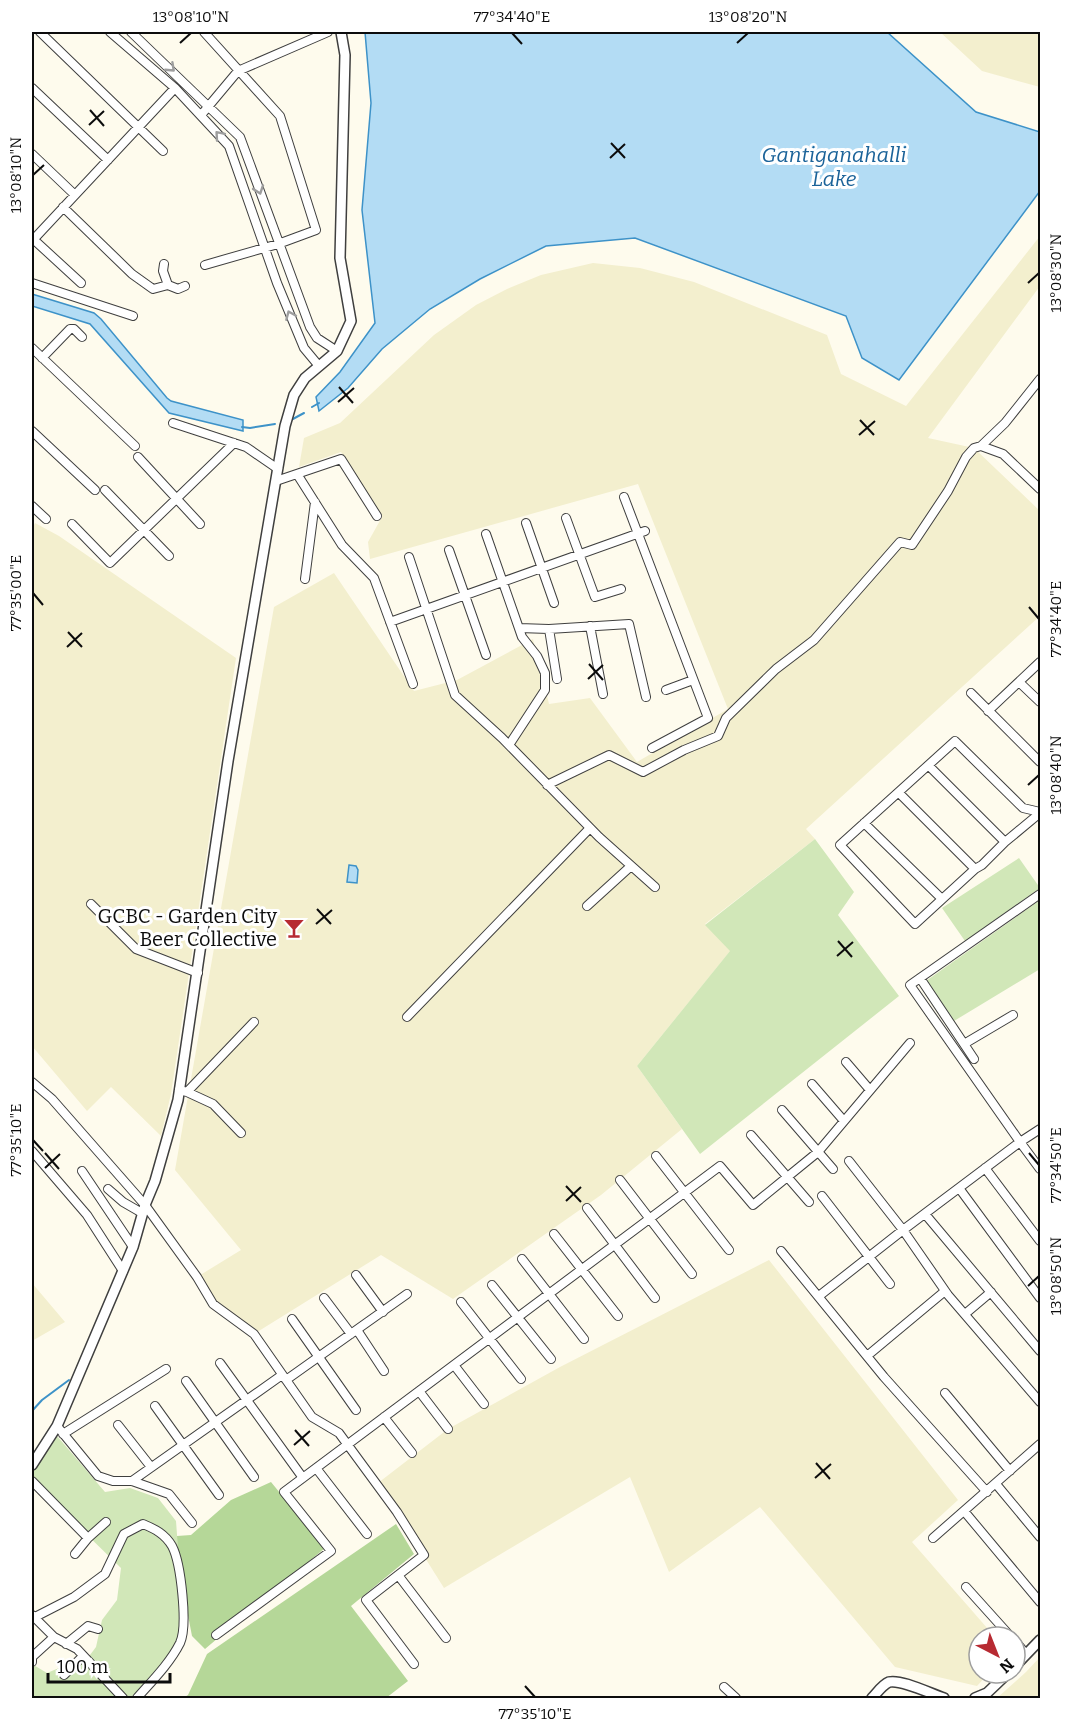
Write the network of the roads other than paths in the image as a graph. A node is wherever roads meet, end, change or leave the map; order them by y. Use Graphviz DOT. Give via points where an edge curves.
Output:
graph roads {
  1 [pos="40,32"];
  2 [pos="110,32"];
  3 [pos="131,32"];
  4 [pos="204,32"];
  5 [pos="328,32"];
  6 [pos="342,32"];
  7 [pos="238,71"];
  8 [pos="32,88"];
  9 [pos="176,88"];
  10 [pos="210,105"];
  11 [pos="202,114"];
  12 [pos="138,128"];
  13 [pos="163,152"];
  14 [pos="32,154"];
  15 [pos="108,160"];
  16 [pos="75,195"];
  17 [pos="63,207"];
  18 [pos="32,239"];
  19 [pos="278,244"];
  20 [pos="264,247"];
  21 [pos="164,264"];
  22 [pos="205,265"];
  23 [pos="81,283"];
  24 [pos="32,284"];
  25 [pos="168,285"];
  26 [pos="185,286"];
  27 [pos="133,316"];
  28 [pos="82,337"];
  29 [pos="32,348"];
  30 [pos="337,351"];
  31 [pos="42,358"];
  32 [pos="318,366"];
  33 [pos="1041,379"];
  34 [pos="173,423"];
  35 [pos="32,431"];
  36 [pos="234,443"];
  37 [pos="135,446"];
  38 [pos="981,446"];
  39 [pos="138,457"];
  40 [pos="278,469"];
  41 [pos="297,474"];
  42 [pos="276,481"];
  43 [pos="1041,489"];
  44 [pos="95,490"];
  45 [pos="105,490"];
  46 [pos="624,497"];
  47 [pos="176,498"];
  48 [pos="315,502"];
  49 [pos="32,506"];
  50 [pos="377,516"];
  51 [pos="566,518"];
  52 [pos="46,519"];
  53 [pos="525,523"];
  54 [pos="72,524"];
  55 [pos="200,524"];
  56 [pos="144,530"];
  57 [pos="641,532"];
  58 [pos="486,534"];
  59 [pos="449,550"];
  60 [pos="579,554"];
  61 [pos="169,556"];
  62 [pos="409,557"];
  63 [pos="542,568"];
  64 [pos="305,579"];
  65 [pos="502,582"];
  66 [pos="621,589"];
  67 [pos="465,595"];
  68 [pos="554,603"];
  69 [pos="426,609"];
  70 [pos="390,622"];
  71 [pos="590,626"];
  72 [pos="519,628"];
  73 [pos="549,628"];
  74 [pos="486,655"];
  75 [pos="1041,663"];
  76 [pos="557,679"];
  77 [pos="693,680"];
  78 [pos="1019,681"];
  79 [pos="413,684"];
  80 [pos="666,690"];
  81 [pos="970,693"];
  82 [pos="603,694"];
  83 [pos="646,697"];
  84 [pos="1041,702"];
  85 [pos="988,711"];
  86 [pos="509,745"];
  87 [pos="652,748"];
  88 [pos="1041,762"];
  89 [pos="929,766"];
  90 [pos="548,784"];
  91 [pos="899,793"];
  92 [pos="1041,812"];
  93 [pos="864,823"];
  94 [pos="590,828"];
  95 [pos="1005,842"];
  96 [pos="631,866"];
  97 [pos="975,869"];
  98 [pos="655,887"];
  99 [pos="1041,894"];
  100 [pos="942,899"];
  101 [pos="91,904"];
  102 [pos="587,906"];
  103 [pos="198,973"];
  104 [pos="920,978"];
  105 [pos="1013,1015"];
  106 [pos="407,1017"];
  107 [pos="254,1022"];
  108 [pos="910,1043"];
  109 [pos="964,1044"];
  110 [pos="974,1059"];
  111 [pos="846,1062"];
  112 [pos="32,1082"];
  113 [pos="812,1084"];
  114 [pos="870,1090"];
  115 [pos="183,1091"];
  116 [pos="782,1110"];
  117 [pos="844,1121"];
  118 [pos="1041,1129"];
  119 [pos="241,1133"];
  120 [pos="751,1135"];
  121 [pos="1020,1142"];
  122 [pos="32,1151"];
  123 [pos="818,1152"];
  124 [pos="656,1156"];
  125 [pos="849,1161"];
  126 [pos="985,1168"];
  127 [pos="833,1169"];
  128 [pos="1041,1169"];
  129 [pos="82,1171"];
  130 [pos="787,1177"];
  131 [pos="620,1180"];
  132 [pos="960,1188"];
  133 [pos="108,1189"];
  134 [pos="685,1192"];
  135 [pos="822,1196"];
  136 [pos="809,1202"];
  137 [pos="587,1208"];
  138 [pos="144,1209"];
  139 [pos="925,1214"];
  140 [pos="650,1219"];
  141 [pos="903,1230"];
  142 [pos="554,1234"];
  143 [pos="1041,1241"];
  144 [pos="615,1245"];
  145 [pos="133,1247"];
  146 [pos="729,1250"];
  147 [pos="782,1251"];
  148 [pos="869,1257"];
  149 [pos="522,1259"];
  150 [pos="582,1270"];
  151 [pos="123,1271"];
  152 [pos="692,1274"];
  153 [pos="356,1275"];
  154 [pos="890,1284"];
  155 [pos="492,1286"];
  156 [pos="945,1291"];
  157 [pos="991,1292"];
  158 [pos="407,1294"];
  159 [pos="549,1294"];
  160 [pos="819,1296"];
  161 [pos="324,1298"];
  162 [pos="655,1298"];
  163 [pos="1041,1298"];
  164 [pos="461,1302"];
  165 [pos="383,1312"];
  166 [pos="964,1314"];
  167 [pos="618,1316"];
  168 [pos="518,1317"];
  169 [pos="292,1319"];
  170 [pos="354,1332"];
  171 [pos="489,1339"];
  172 [pos="585,1339"];
  173 [pos="1041,1351"];
  174 [pos="867,1356"];
  175 [pos="319,1357"];
  176 [pos="551,1359"];
  177 [pos="220,1364"];
  178 [pos="454,1365"];
  179 [pos="166,1369"];
  180 [pos="384,1371"];
  181 [pos="284,1378"];
  182 [pos="521,1379"];
  183 [pos="186,1381"];
  184 [pos="419,1391"];
  185 [pos="945,1393"];
  186 [pos="246,1400"];
  187 [pos="1041,1402"];
  188 [pos="484,1404"];
  189 [pos="155,1406"];
  190 [pos="356,1410"];
  191 [pos="384,1417"];
  192 [pos="215,1422"];
  193 [pos="118,1425"];
  194 [pos="60,1430"];
  195 [pos="448,1430"];
  196 [pos="1041,1444"];
  197 [pos="183,1445"];
  198 [pos="347,1445"];
  199 [pos="412,1453"];
  200 [pos="32,1465"];
  201 [pos="151,1467"];
  202 [pos="316,1468"];
  203 [pos="1010,1471"];
  204 [pos="254,1477"];
  205 [pos="303,1478"];
  206 [pos="32,1481"];
  207 [pos="132,1481"];
  208 [pos="996,1484"];
  209 [pos="987,1492"];
  210 [pos="219,1495"];
  211 [pos="964,1511"];
  212 [pos="106,1522"];
  213 [pos="192,1523"];
  214 [pos="368,1534"];
  215 [pos="88,1538"];
  216 [pos="933,1538"];
  217 [pos="1041,1538"];
  218 [pos="75,1554"];
  219 [pos="398,1575"];
  220 [pos="966,1587"];
  221 [pos="1041,1602"];
  222 [pos="33,1616"];
  223 [pos="1000,1625"];
  224 [pos="98,1629"];
  225 [pos="216,1635"];
  226 [pos="54,1637"];
  227 [pos="446,1638"];
  228 [pos="1041,1640"];
  229 [pos="66,1644"];
  230 [pos="1027,1653"];
  231 [pos="83,1656"];
  232 [pos="32,1657"];
  233 [pos="32,1662"];
  234 [pos="414,1664"];
  235 [pos="63,1675"];
  236 [pos="995,1685"];
  237 [pos="724,1687"];
  238 [pos="123,1698"];
  239 [pos="137,1698"];
  240 [pos="736,1698"];
  241 [pos="872,1698"];
  242 [pos="944,1698"];
  243 [pos="975,1698"];
  1 -- 12 [label="street"];
  2 -- 9 [label="street"];
  3 -- 10 [label="street, one-way"];
  4 -- 7 [label="street"];
  5 -- 7 [label="street"];
  6 -- 30 [label="street" via="345,55 340,258 351,321"];
  7 -- 10 [label="street"];
  7 -- 19 [label="street" via="280,116 316,230"];
  8 -- 15 [label="street"];
  9 -- 11 [label="street"];
  9 -- 12 [label="street"];
  10 -- 11 [label="street"];
  10 -- 19 [label="street, one-way" via="240,137"];
  20 -- 11 [label="street, one-way" via="229,146"];
  12 -- 13 [label="street"];
  12 -- 15 [label="street"];
  14 -- 16 [label="street"];
  15 -- 16 [label="street"];
  16 -- 17 [label="street"];
  17 -- 18 [label="street"];
  17 -- 25 [label="street" via="132,274 153,289"];
  18 -- 23 [label="street"];
  19 -- 20 [label="street"];
  19 -- 30 [label="street" via="310,327 317,338"];
  20 -- 22 [label="street"];
  32 -- 20 [label="street, one-way" via="304,348"];
  21 -- 25 [label="street"];
  24 -- 27 [label="street"];
  25 -- 26 [label="street" via="178,289"];
  28 -- 31 [label="street" via="70,329"];
  29 -- 31 [label="street"];
  30 -- 32 [label="street"];
  31 -- 37 [label="street"];
  32 -- 40 [label="street" via="304,378 294,395"];
  33 -- 38 [label="street"];
  34 -- 36 [label="street"];
  35 -- 44 [label="street"];
  36 -- 40 [label="street"];
  36 -- 47 [label="street"];
  38 -- 43 [label="street" via="1003,454"];
  38 -- 90 [label="street" via="966,457 912,545 900,542 814,640 776,669 726,718 718,736 643,772 609,755"];
  39 -- 47 [label="street"];
  40 -- 42 [label="street"];
  41 -- 42 [label="street"];
  41 -- 48 [label="street"];
  41 -- 50 [label="street" via="341,459"];
  42 -- 103 [label="street" via="228,761"];
  45 -- 56 [label="street"];
  46 -- 57 [label="street"];
  47 -- 55 [label="street"];
  47 -- 56 [label="street"];
  48 -- 64 [label="street"];
  48 -- 70 [label="street" via="342,545 374,578"];
  49 -- 52 [label="street"];
  51 -- 60 [label="street"];
  53 -- 63 [label="street"];
  54 -- 56 [label="street" via="110,563"];
  56 -- 61 [label="street"];
  57 -- 60 [label="street"];
  57 -- 77 [label="street"];
  58 -- 65 [label="street"];
  59 -- 67 [label="street"];
  60 -- 63 [label="street"];
  60 -- 66 [label="street" via="596,597"];
  62 -- 69 [label="street"];
  63 -- 65 [label="street"];
  63 -- 68 [label="street"];
  65 -- 67 [label="street"];
  65 -- 72 [label="street"];
  67 -- 69 [label="street"];
  67 -- 74 [label="street"];
  69 -- 70 [label="street"];
  69 -- 86 [label="street" via="455,695"];
  70 -- 79 [label="street"];
  71 -- 73 [label="street"];
  71 -- 82 [label="street"];
  71 -- 83 [label="street" via="629,624"];
  72 -- 73 [label="street"];
  72 -- 86 [label="street" via="545,673 545,690"];
  73 -- 76 [label="street"];
  75 -- 78 [label="street"];
  77 -- 80 [label="street"];
  77 -- 87 [label="street" via="708,718"];
  78 -- 84 [label="street"];
  78 -- 85 [label="street"];
  81 -- 85 [label="street"];
  85 -- 88 [label="street"];
  86 -- 90 [label="street"];
  89 -- 91 [label="street"];
  89 -- 92 [label="street" via="955,741 1023,808"];
  89 -- 95 [label="street"];
  90 -- 94 [label="street"];
  91 -- 93 [label="street"];
  91 -- 97 [label="street"];
  92 -- 95 [label="street"];
  93 -- 100 [label="street"];
  93 -- 100 [label="street" via="840,845 915,924"];
  94 -- 96 [label="street"];
  94 -- 106 [label="street"];
  95 -- 97 [label="street"];
  96 -- 98 [label="street"];
  96 -- 102 [label="street"];
  97 -- 100 [label="street"];
  99 -- 104 [label="street"];
  101 -- 103 [label="street" via="136,949"];
  103 -- 115 [label="street"];
  104 -- 109 [label="street"];
  104 -- 121 [label="street" via="910,985"];
  105 -- 109 [label="street"];
  107 -- 115 [label="street"];
  108 -- 114 [label="street"];
  109 -- 110 [label="street"];
  111 -- 114 [label="street"];
  112 -- 138 [label="street" via="52,1100"];
  113 -- 117 [label="street"];
  114 -- 117 [label="street"];
  115 -- 119 [label="street" via="213,1104"];
  115 -- 138 [label="street"];
  116 -- 123 [label="street"];
  117 -- 123 [label="street"];
  118 -- 121 [label="street"];
  120 -- 130 [label="street"];
  121 -- 126 [label="street"];
  121 -- 128 [label="street"];
  122 -- 151 [label="street" via="87,1215"];
  123 -- 127 [label="street"];
  123 -- 130 [label="street"];
  124 -- 134 [label="street"];
  125 -- 141 [label="street"];
  126 -- 132 [label="street"];
  126 -- 143 [label="street"];
  129 -- 145 [label="street"];
  130 -- 134 [label="street" via="753,1205 720,1166"];
  130 -- 136 [label="street"];
  131 -- 140 [label="street"];
  132 -- 139 [label="street"];
  132 -- 163 [label="street"];
  133 -- 138 [label="street" via="123,1202"];
  134 -- 140 [label="street"];
  134 -- 146 [label="street"];
  135 -- 148 [label="street"];
  137 -- 144 [label="street"];
  138 -- 145 [label="street"];
  138 -- 181 [label="street" via="213,1304 254,1334"];
  139 -- 141 [label="street"];
  139 -- 157 [label="street"];
  140 -- 144 [label="street"];
  140 -- 152 [label="street"];
  141 -- 148 [label="street"];
  141 -- 156 [label="street"];
  142 -- 150 [label="street"];
  144 -- 150 [label="street"];
  144 -- 162 [label="street"];
  145 -- 151 [label="street"];
  147 -- 160 [label="street"];
  148 -- 154 [label="street"];
  148 -- 160 [label="street"];
  149 -- 159 [label="street"];
  150 -- 159 [label="street"];
  150 -- 167 [label="street"];
  151 -- 194 [label="street"];
  153 -- 165 [label="street"];
  155 -- 168 [label="street"];
  156 -- 166 [label="street"];
  156 -- 174 [label="street"];
  157 -- 166 [label="street"];
  157 -- 173 [label="street"];
  158 -- 165 [label="street"];
  159 -- 168 [label="street"];
  159 -- 172 [label="street"];
  160 -- 174 [label="street"];
  161 -- 170 [label="street"];
  164 -- 171 [label="street"];
  165 -- 170 [label="street"];
  166 -- 187 [label="street"];
  168 -- 171 [label="street"];
  168 -- 176 [label="street"];
  169 -- 175 [label="street"];
  170 -- 175 [label="street"];
  170 -- 180 [label="street"];
  171 -- 178 [label="street"];
  171 -- 182 [label="street"];
  174 -- 209 [label="street"];
  175 -- 181 [label="street"];
  175 -- 190 [label="street"];
  177 -- 186 [label="street"];
  178 -- 184 [label="street"];
  178 -- 188 [label="street"];
  179 -- 194 [label="street"];
  181 -- 186 [label="street"];
  181 -- 198 [label="street" via="312,1417 339,1433"];
  183 -- 192 [label="street"];
  184 -- 191 [label="street"];
  184 -- 195 [label="street"];
  185 -- 203 [label="street"];
  186 -- 192 [label="street"];
  186 -- 205 [label="street"];
  189 -- 197 [label="street"];
  191 -- 198 [label="street"];
  191 -- 199 [label="street"];
  192 -- 197 [label="street"];
  192 -- 204 [label="street"];
  193 -- 201 [label="street"];
  194 -- 200 [label="street"];
  194 -- 207 [label="street" via="98,1476"];
  196 -- 203 [label="street"];
  197 -- 201 [label="street"];
  197 -- 210 [label="street"];
  198 -- 202 [label="street"];
  198 -- 219 [label="street" via="424,1555"];
  201 -- 207 [label="street"];
  202 -- 205 [label="street"];
  202 -- 214 [label="street"];
  203 -- 208 [label="street"];
  205 -- 225 [label="street" via="284,1492 331,1551"];
  206 -- 215 [label="street"];
  207 -- 213 [label="street" via="169,1494"];
  208 -- 209 [label="street"];
  208 -- 217 [label="street"];
  209 -- 211 [label="street"];
  211 -- 216 [label="street"];
  211 -- 221 [label="street"];
  212 -- 215 [label="street"];
  215 -- 218 [label="street"];
  219 -- 227 [label="street"];
  219 -- 234 [label="street" via="366,1600"];
  220 -- 223 [label="street"];
  222 -- 226 [label="street"];
  222 -- 239 [label="street" via="74,1597 105,1574 124,1534 142,1524 159,1531 172,1546 180,1573 181,1641"];
  224 -- 229 [label="street" via="88,1626"];
  226 -- 229 [label="street"];
  226 -- 232 [label="street"];
  228 -- 230 [label="street"];
  229 -- 231 [label="street"];
  231 -- 235 [label="street"];
  231 -- 238 [label="street"];
  232 -- 233 [label="street"];
  236 -- 243 [label="street"];
  237 -- 240 [label="street"];
  241 -- 242 [label="street" via="889,1682 901,1682"];
}
